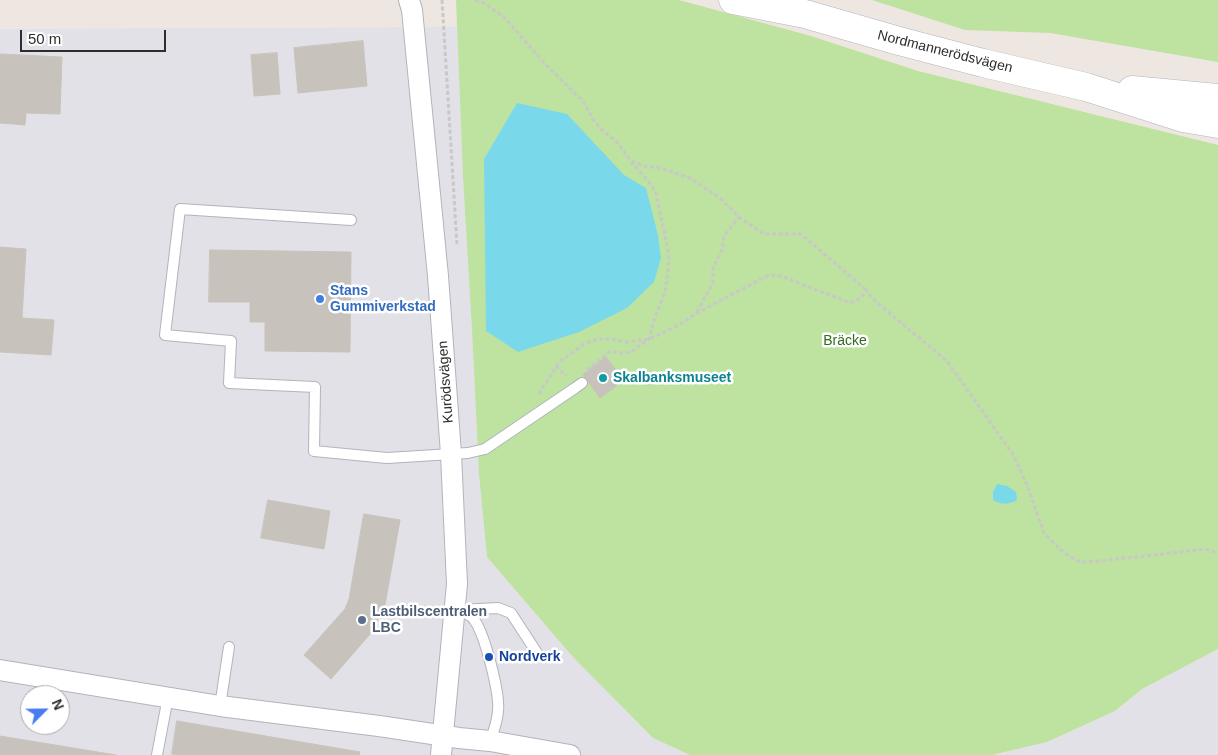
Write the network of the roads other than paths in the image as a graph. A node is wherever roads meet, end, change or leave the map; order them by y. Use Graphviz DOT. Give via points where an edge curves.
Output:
graph roads {
  1 [pos="733,0"];
  2 [pos="773,0"];
  3 [pos="411,3"];
  4 [pos="805,14"];
  5 [pos="1086,86"];
  6 [pos="1218,98"];
  7 [pos="1218,124"];
  8 [pos="351,220"];
  9 [pos="582,383"];
  10 [pos="451,454"];
  11 [pos="455,610"];
  12 [pos="230,647"];
  13 [pos="537,653"];
  14 [pos="0,670"];
  15 [pos="168,696"];
  16 [pos="220,706"];
  17 [pos="443,735"];
  18 [pos="490,741"];
  19 [pos="157,755"];
  20 [pos="441,755"];
  21 [pos="570,755"];
  1 -- 4 [label="main road, Nordmannerödsvägen"];
  2 -- 4 [label="main road, Nordmannerödsvägen"];
  3 -- 10 [label="street, Kurödsvägen" via="437,266"];
  4 -- 5 [label="main road, Nordmannerödsvägen" via="983,63"];
  5 -- 6 [label="main road, Nordmannerödsvägen"];
  5 -- 7 [label="main road, Nordmannerödsvägen" via="1183,118"];
  8 -- 10 [label="lane" via="180,209 165,335 231,341 230,384 315,387 314,451 386,458"];
  9 -- 10 [label="lane" via="485,449"];
  10 -- 11 [label="street, Kurödsvägen" via="457,584"];
  11 -- 13 [label="lane" via="498,608 510,613"];
  11 -- 17 [label="street, Kurödsvägen"];
  11 -- 18 [label="lane" via="475,620 487,650 498,709"];
  12 -- 16 [label="lane"];
  14 -- 15 [label="street"];
  15 -- 16 [label="street"];
  15 -- 19 [label="lane"];
  16 -- 17 [label="street"];
  17 -- 18 [label="street"];
  17 -- 20 [label="street, Kurödsvägen"];
  18 -- 21 [label="street"];
}
